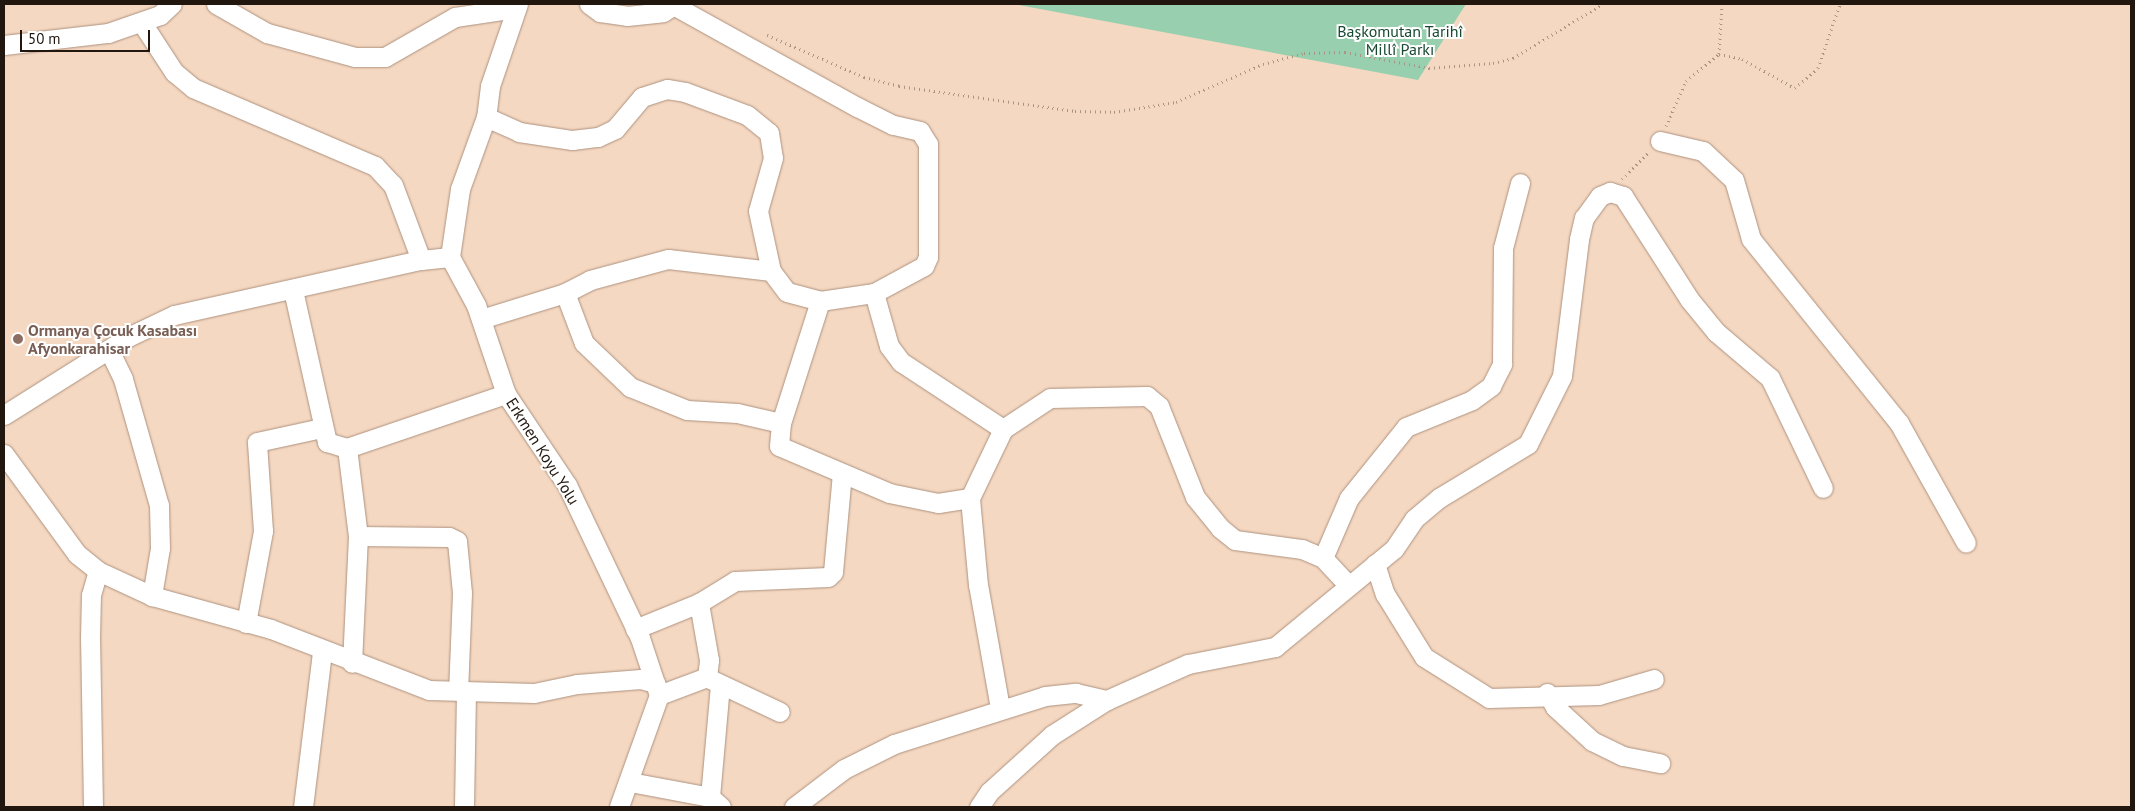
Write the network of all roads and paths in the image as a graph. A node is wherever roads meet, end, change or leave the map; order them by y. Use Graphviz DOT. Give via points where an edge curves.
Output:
graph roads {
  1 [pos="172,4"];
  2 [pos="216,4"];
  3 [pos="588,4"];
  4 [pos="1603,4"];
  5 [pos="1722,4"];
  6 [pos="1840,4"];
  7 [pos="675,5"];
  8 [pos="516,6"];
  9 [pos="142,23"];
  10 [pos="740,43"];
  11 [pos="4,45"];
  12 [pos="1719,54"];
  13 [pos="486,117"];
  14 [pos="1660,142"];
  15 [pos="1520,183"];
  16 [pos="1610,192"];
  17 [pos="450,257"];
  18 [pos="421,260"];
  19 [pos="771,271"];
  20 [pos="293,290"];
  21 [pos="565,293"];
  22 [pos="874,294"];
  23 [pos="820,301"];
  24 [pos="481,319"];
  25 [pos="109,350"];
  26 [pos="506,394"];
  27 [pos="4,415"];
  28 [pos="782,423"];
  29 [pos="321,428"];
  30 [pos="1003,429"];
  31 [pos="347,448"];
  32 [pos="4,454"];
  33 [pos="842,474"];
  34 [pos="1823,488"];
  35 [pos="970,498"];
  36 [pos="358,536"];
  37 [pos="1966,542"];
  38 [pos="1323,558"];
  39 [pos="1375,564"];
  40 [pos="98,571"];
  41 [pos="1348,585"];
  42 [pos="152,596"];
  43 [pos="699,603"];
  44 [pos="246,623"];
  45 [pos="635,629"];
  46 [pos="322,652"];
  47 [pos="352,663"];
  48 [pos="1654,679"];
  49 [pos="713,681"];
  50 [pos="657,689"];
  51 [pos="462,692"];
  52 [pos="1547,693"];
  53 [pos="1107,700"];
  54 [pos="1000,708"];
  55 [pos="780,712"];
  56 [pos="1660,763"];
  57 [pos="630,782"];
  58 [pos="716,802"];
  59 [pos="93,807"];
  60 [pos="303,807"];
  61 [pos="464,807"];
  62 [pos="619,807"];
  63 [pos="794,807"];
  64 [pos="979,807"];
  1 -- 9 [label="street"];
  2 -- 8 [label="street" via="267,32 355,57 385,57 455,17"];
  3 -- 7 [label="street" via="600,12 627,16 647,16"];
  4 -- 10 [label="path" via="1513,58 1493,63 1429,68 1344,52 1304,52 1263,64 1176,102 1114,112 899,86 864,77 762,33"];
  5 -- 12 [label="path"];
  6 -- 12 [label="path" via="1818,68 1795,88 1742,59"];
  7 -- 10 [label="street"];
  8 -- 13 [label="street" via="514,25 490,86"];
  9 -- 11 [label="street" via="108,33"];
  9 -- 18 [label="street" via="150,41 193,88 375,166 393,185"];
  10 -- 22 [label="street" via="893,125 920,131 928,144 928,257 924,266"];
  12 -- 14 [label="path" via="1686,81"];
  13 -- 17 [label="street" via="460,189"];
  13 -- 19 [label="street" via="519,132 572,140 598,137 615,129 642,96 667,89 747,115 770,133 773,158 758,211"];
  14 -- 16 [label="path"];
  14 -- 37 [label="street" via="1704,151 1734,180 1751,239 1899,423"];
  15 -- 38 [label="street" via="1504,248 1502,364 1491,386 1472,400 1406,427 1349,498"];
  16 -- 34 [label="street" via="1624,196 1635,210 1688,299 1716,332 1770,378"];
  16 -- 39 [label="street" via="1600,196 1584,218 1570,307 1569,347 1540,428 1528,444 1420,514 1394,549"];
  17 -- 18 [label="street"];
  17 -- 24 [label="street, Erkmen Koyu Yolu"];
  18 -- 20 [label="street"];
  19 -- 21 [label="street" via="668,259 590,280"];
  19 -- 23 [label="street" via="787,292"];
  20 -- 25 [label="street" via="174,315"];
  20 -- 29 [label="street"];
  21 -- 24 [label="street"];
  21 -- 28 [label="street" via="584,343 630,387 687,410 737,412"];
  22 -- 23 [label="street"];
  22 -- 30 [label="street" via="889,346 900,362"];
  23 -- 28 [label="street"];
  24 -- 26 [label="street, Erkmen Koyu Yolu"];
  25 -- 27 [label="street"];
  25 -- 42 [label="street" via="123,379 160,505 160,548"];
  26 -- 31 [label="street"];
  26 -- 45 [label="street, Erkmen Koyu Yolu" via="567,485"];
  28 -- 33 [label="street" via="779,446"];
  29 -- 31 [label="street" via="327,442"];
  29 -- 44 [label="street" via="256,442 263,531"];
  30 -- 35 [label="street"];
  30 -- 38 [label="street" via="1050,398 1148,396 1159,406 1195,497 1220,528 1236,540 1302,549"];
  31 -- 36 [label="street"];
  32 -- 40 [label="street" via="77,554"];
  33 -- 35 [label="street" via="889,493 938,503"];
  33 -- 43 [label="street" via="833,572 828,577 736,581"];
  35 -- 54 [label="street" via="978,585"];
  36 -- 47 [label="street"];
  36 -- 51 [label="street" via="449,537 457,541 462,593"];
  38 -- 41 [label="street"];
  39 -- 41 [label="street"];
  39 -- 52 [label="street" via="1385,594 1424,657 1489,698 1505,701"];
  40 -- 42 [label="street"];
  40 -- 59 [label="street" via="91,595 90,630"];
  41 -- 53 [label="street" via="1322,612 1275,647 1188,664"];
  42 -- 44 [label="street"];
  43 -- 45 [label="street"];
  43 -- 49 [label="street"];
  44 -- 46 [label="street"];
  45 -- 50 [label="street, Erkmen Koyu Yolu"];
  46 -- 47 [label="street"];
  46 -- 60 [label="street"];
  47 -- 51 [label="street" via="429,690"];
  48 -- 52 [label="street" via="1598,696"];
  49 -- 50 [label="street"];
  49 -- 55 [label="street"];
  49 -- 58 [label="street"];
  50 -- 51 [label="street" via="641,679 577,684 534,693"];
  50 -- 57 [label="street"];
  51 -- 61 [label="street"];
  52 -- 56 [label="street" via="1555,707 1592,741 1622,756"];
  53 -- 54 [label="street" via="1076,693 1044,696"];
  53 -- 64 [label="street" via="1052,735 989,792"];
  54 -- 63 [label="street" via="894,744 844,769"];
  57 -- 58 [label="street"];
  57 -- 62 [label="street"];
}
